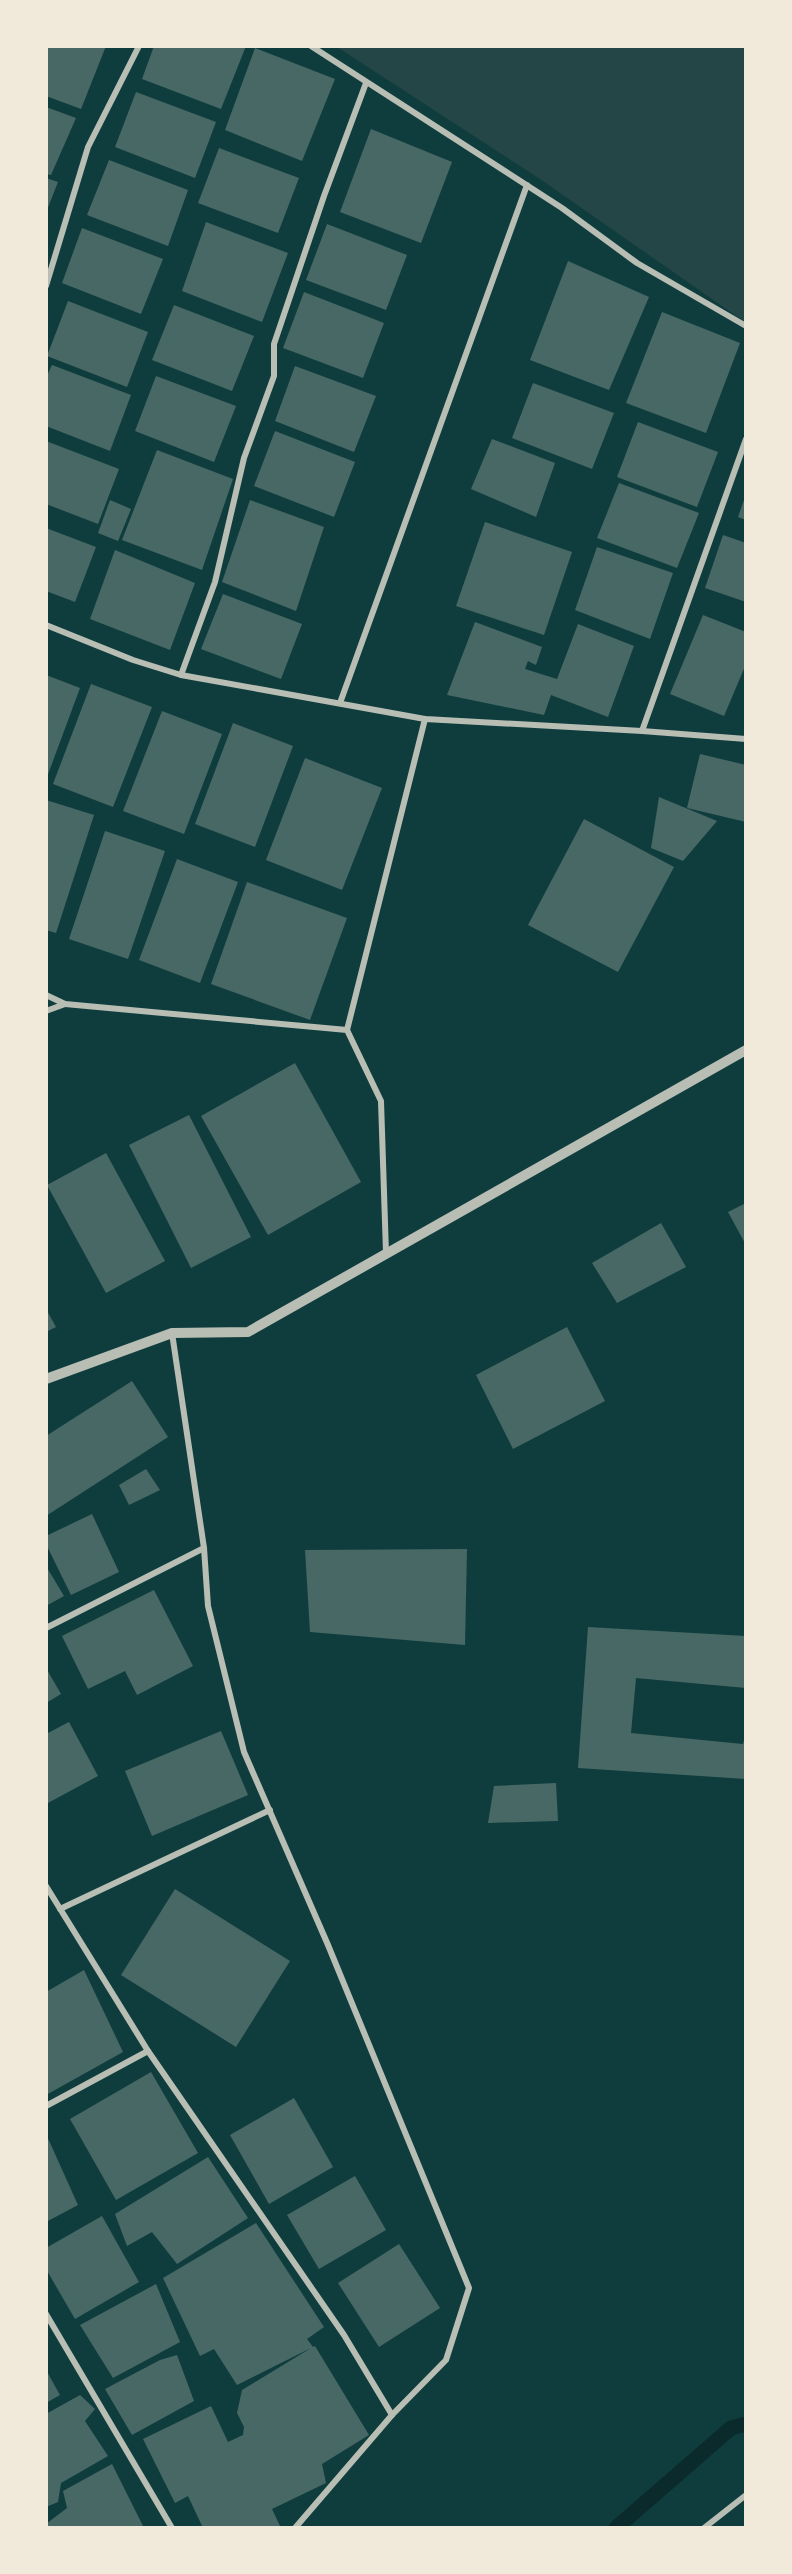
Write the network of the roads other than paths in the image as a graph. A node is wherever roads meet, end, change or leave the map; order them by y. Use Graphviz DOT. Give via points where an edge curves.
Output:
graph roads {
  1 [pos="139,46"];
  2 [pos="311,46"];
  3 [pos="366,83"];
  4 [pos="527,185"];
  5 [pos="46,286"];
  6 [pos="746,326"];
  7 [pos="746,439"];
  8 [pos="46,625"];
  9 [pos="181,675"];
  10 [pos="340,703"];
  11 [pos="425,719"];
  12 [pos="642,731"];
  13 [pos="746,740"];
  14 [pos="46,995"];
  15 [pos="64,1004"];
  16 [pos="46,1011"];
  17 [pos="347,1030"];
  18 [pos="746,1050"];
  19 [pos="386,1253"];
  20 [pos="172,1333"];
  21 [pos="46,1379"];
  22 [pos="204,1548"];
  23 [pos="46,1628"];
  24 [pos="270,1810"];
  25 [pos="46,1886"];
  26 [pos="60,1909"];
  27 [pos="148,2051"];
  28 [pos="46,2106"];
  29 [pos="46,2314"];
  30 [pos="392,2415"];
  31 [pos="746,2495"];
  32 [pos="172,2528"];
  33 [pos="295,2528"];
  34 [pos="704,2528"];
  1 -- 5 [label="street" via="88,147"];
  2 -- 3 [label="street"];
  3 -- 4 [label="street"];
  3 -- 9 [label="street" via="274,344 274,376 244,458 215,582"];
  4 -- 6 [label="street" via="637,263"];
  4 -- 10 [label="street"];
  7 -- 12 [label="street"];
  8 -- 9 [label="street"];
  9 -- 10 [label="street"];
  10 -- 11 [label="street"];
  11 -- 12 [label="street"];
  11 -- 17 [label="street"];
  12 -- 13 [label="street"];
  14 -- 15 [label="street"];
  15 -- 16 [label="street"];
  15 -- 17 [label="street"];
  17 -- 19 [label="street" via="381,1101"];
  18 -- 19 [label="street"];
  19 -- 20 [label="street" via="248,1332"];
  20 -- 21 [label="street"];
  20 -- 22 [label="street"];
  22 -- 23 [label="street"];
  22 -- 24 [label="street" via="208,1606 244,1752"];
  24 -- 26 [label="street"];
  24 -- 30 [label="street" via="469,2288 446,2360"];
  25 -- 26 [label="street"];
  26 -- 27 [label="street"];
  27 -- 28 [label="street"];
  27 -- 30 [label="street" via="344,2335"];
  29 -- 32 [label="street"];
  30 -- 33 [label="street"];
  31 -- 34 [label="street"];
}
